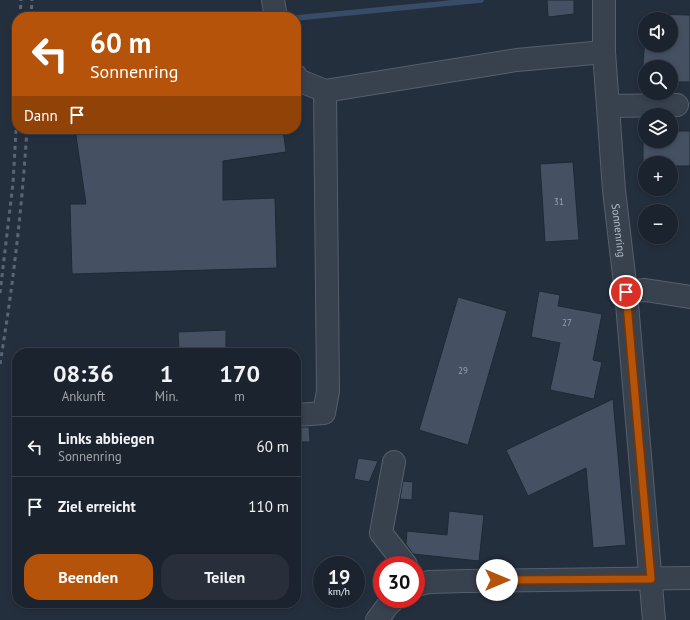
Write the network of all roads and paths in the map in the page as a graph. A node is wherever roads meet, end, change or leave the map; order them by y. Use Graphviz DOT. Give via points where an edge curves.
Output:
graph roads {
  1 [pos="604,0"];
  2 [pos="604,52"];
  3 [pos="301,81"];
  4 [pos="325,91"];
  5 [pos="677,105"];
  6 [pos="608,106"];
  7 [pos="626,292"];
  8 [pos="690,297"];
  9 [pos="301,415"];
  10 [pos="394,462"];
  11 [pos="399,556"];
  12 [pos="690,578"];
  13 [pos="651,579"];
  14 [pos="425,583"];
  15 [pos="386,608"];
  16 [pos="377,620"];
  17 [pos="654,620"];
  1 -- 2 [label="street, Sonnenring"];
  2 -- 4 [label="street" via="517,60"];
  2 -- 6 [label="street, Sonnenring"];
  3 -- 4 [label="street"];
  4 -- 9 [label="street" via="328,391 324,413"];
  5 -- 6 [label="street"];
  6 -- 7 [label="street, Sonnenring" via="614,190"];
  7 -- 8 [label="street" via="645,290"];
  7 -- 13 [label="street, Sonnenring"];
  10 -- 11 [label="street" via="381,533"];
  12 -- 13 [label="street"];
  13 -- 14 [label="street"];
  13 -- 17 [label="street, Sonnenring"];
  15 -- 16 [label="street"];
}
